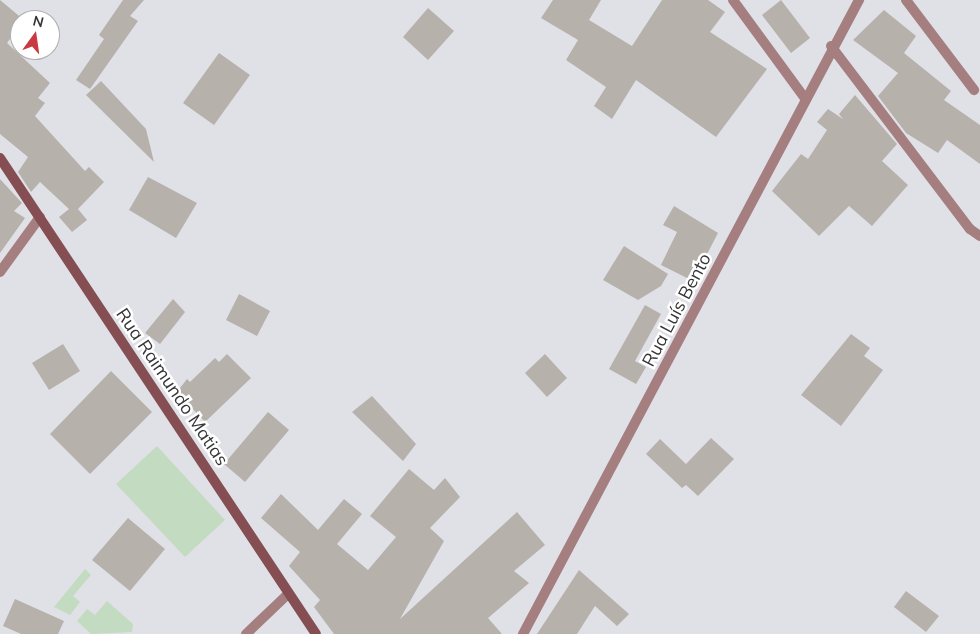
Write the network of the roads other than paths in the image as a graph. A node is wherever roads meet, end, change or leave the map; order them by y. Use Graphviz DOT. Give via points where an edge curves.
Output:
graph roads {
  1 [pos="733,0"];
  2 [pos="859,0"];
  3 [pos="906,0"];
  4 [pos="831,46"];
  5 [pos="974,90"];
  6 [pos="804,97"];
  7 [pos="0,158"];
  8 [pos="40,217"];
  9 [pos="980,236"];
  10 [pos="0,272"];
  11 [pos="288,594"];
  12 [pos="246,634"];
  13 [pos="316,634"];
  14 [pos="523,634"];
  1 -- 6 [label="street"];
  2 -- 4 [label="street, Rua Luís Bento"];
  3 -- 5 [label="street"];
  4 -- 6 [label="street, Rua Luís Bento"];
  4 -- 9 [label="street" via="970,230"];
  6 -- 14 [label="street, Rua Luís Bento" via="668,364"];
  7 -- 8 [label="street, Rua Raimundo Matias"];
  8 -- 10 [label="street"];
  8 -- 11 [label="street, Rua Raimundo Matias"];
  11 -- 12 [label="street"];
  11 -- 13 [label="street, Rua Raimundo Matias"];
}
